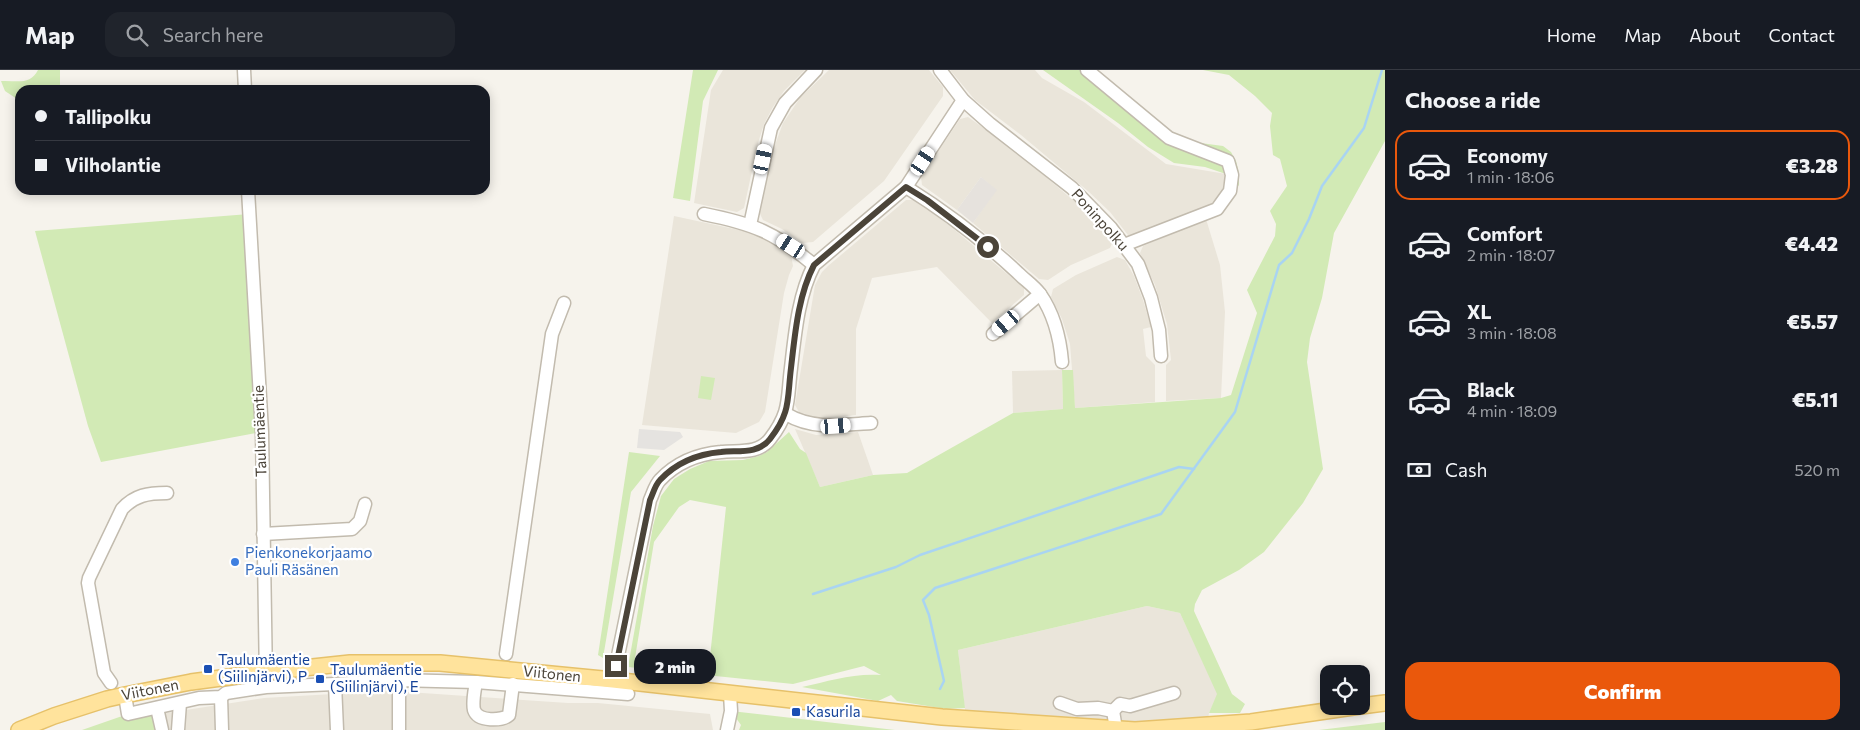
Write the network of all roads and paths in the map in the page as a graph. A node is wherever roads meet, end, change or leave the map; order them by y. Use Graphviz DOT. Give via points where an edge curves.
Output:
graph roads {
  1 [pos="244,70"];
  2 [pos="816,70"];
  3 [pos="940,70"];
  4 [pos="1087,70"];
  5 [pos="245,85"];
  6 [pos="963,100"];
  7 [pos="906,187"];
  8 [pos="248,195"];
  9 [pos="704,214"];
  10 [pos="750,225"];
  11 [pos="1124,245"];
  12 [pos="814,265"];
  13 [pos="1040,294"];
  14 [pos="564,303"];
  15 [pos="993,334"];
  16 [pos="1161,356"];
  17 [pos="1062,362"];
  18 [pos="786,414"];
  19 [pos="871,424"];
  20 [pos="167,493"];
  21 [pos="365,504"];
  22 [pos="263,534"];
  23 [pos="506,654"];
  24 [pos="266,679"];
  25 [pos="402,680"];
  26 [pos="613,680"];
  27 [pos="476,682"];
  28 [pos="111,683"];
  29 [pos="336,684"];
  30 [pos="513,684"];
  31 [pos="1174,693"];
  32 [pos="628,694"];
  33 [pos="730,694"];
  34 [pos="125,695"];
  35 [pos="221,696"];
  36 [pos="180,703"];
  37 [pos="1060,703"];
  38 [pos="1385,703"];
  39 [pos="1370,705"];
  40 [pos="157,708"];
  41 [pos="1113,711"];
  42 [pos="1320,714"];
  43 [pos="1253,726"];
  44 [pos="1116,729"];
  45 [pos="19,730"];
  46 [pos="162,730"];
  47 [pos="178,730"];
  48 [pos="222,730"];
  49 [pos="337,730"];
  50 [pos="399,730"];
  51 [pos="727,730"];
  1 -- 5 [label="street"];
  2 -- 10 [label="street" via="785,104 771,128"];
  3 -- 6 [label="street, Poninpolku"];
  4 -- 11 [label="street" via="1169,138 1228,161 1232,175 1230,192 1217,210"];
  6 -- 7 [label="street"];
  6 -- 11 [label="street, Poninpolku" via="1072,188 1097,211"];
  7 -- 12 [label="street"];
  7 -- 13 [label="street" via="999,256"];
  8 -- 22 [label="street, Taulumäentie" via="262,432"];
  9 -- 10 [label="street"];
  10 -- 12 [label="street" via="780,239"];
  11 -- 16 [label="street, Poninpolku" via="1138,264 1151,298"];
  12 -- 18 [label="street" via="807,278 798,317"];
  13 -- 15 [label="street"];
  13 -- 17 [label="street" via="1056,325"];
  14 -- 23 [label="street" via="552,334"];
  18 -- 19 [label="street" via="816,426"];
  18 -- 26 [label="street" via="768,442 759,448 695,456 659,481 650,500"];
  20 -- 28 [label="street" via="147,493 129,500 122,508 89,578 104,673"];
  21 -- 22 [label="street" via="360,521 352,528"];
  22 -- 24 [label="street, Taulumäentie"];
  24 -- 26 [label="main road, Viitonen" via="350,662 440,663"];
  24 -- 29 [label="street"];
  24 -- 34 [label="main road, Viitonen" via="190,682"];
  24 -- 35 [label="street"];
  25 -- 27 [label="street"];
  25 -- 29 [label="street"];
  25 -- 50 [label="street"];
  26 -- 33 [label="main road, Viitonen"];
  27 -- 30 [label="street"];
  27 -- 30 [label="street" via="474,710 485,718 500,720 509,715"];
  29 -- 49 [label="street"];
  30 -- 32 [label="street"];
  31 -- 41 [label="street" via="1130,706 1120,704"];
  33 -- 44 [label="main road, Viitonen" via="942,717"];
  33 -- 51 [label="street"];
  34 -- 40 [label="street" via="128,714"];
  34 -- 45 [label="main road, Viitonen"];
  35 -- 36 [label="street"];
  35 -- 48 [label="street"];
  36 -- 40 [label="street"];
  36 -- 47 [label="street"];
  37 -- 41 [label="street" via="1077,709"];
  38 -- 39 [label="main road, Viitonen"];
  40 -- 46 [label="street"];
  41 -- 44 [label="street"];
  42 -- 43 [label="main road, Viitonen"];
  43 -- 44 [label="main road, Viitonen"];
}
